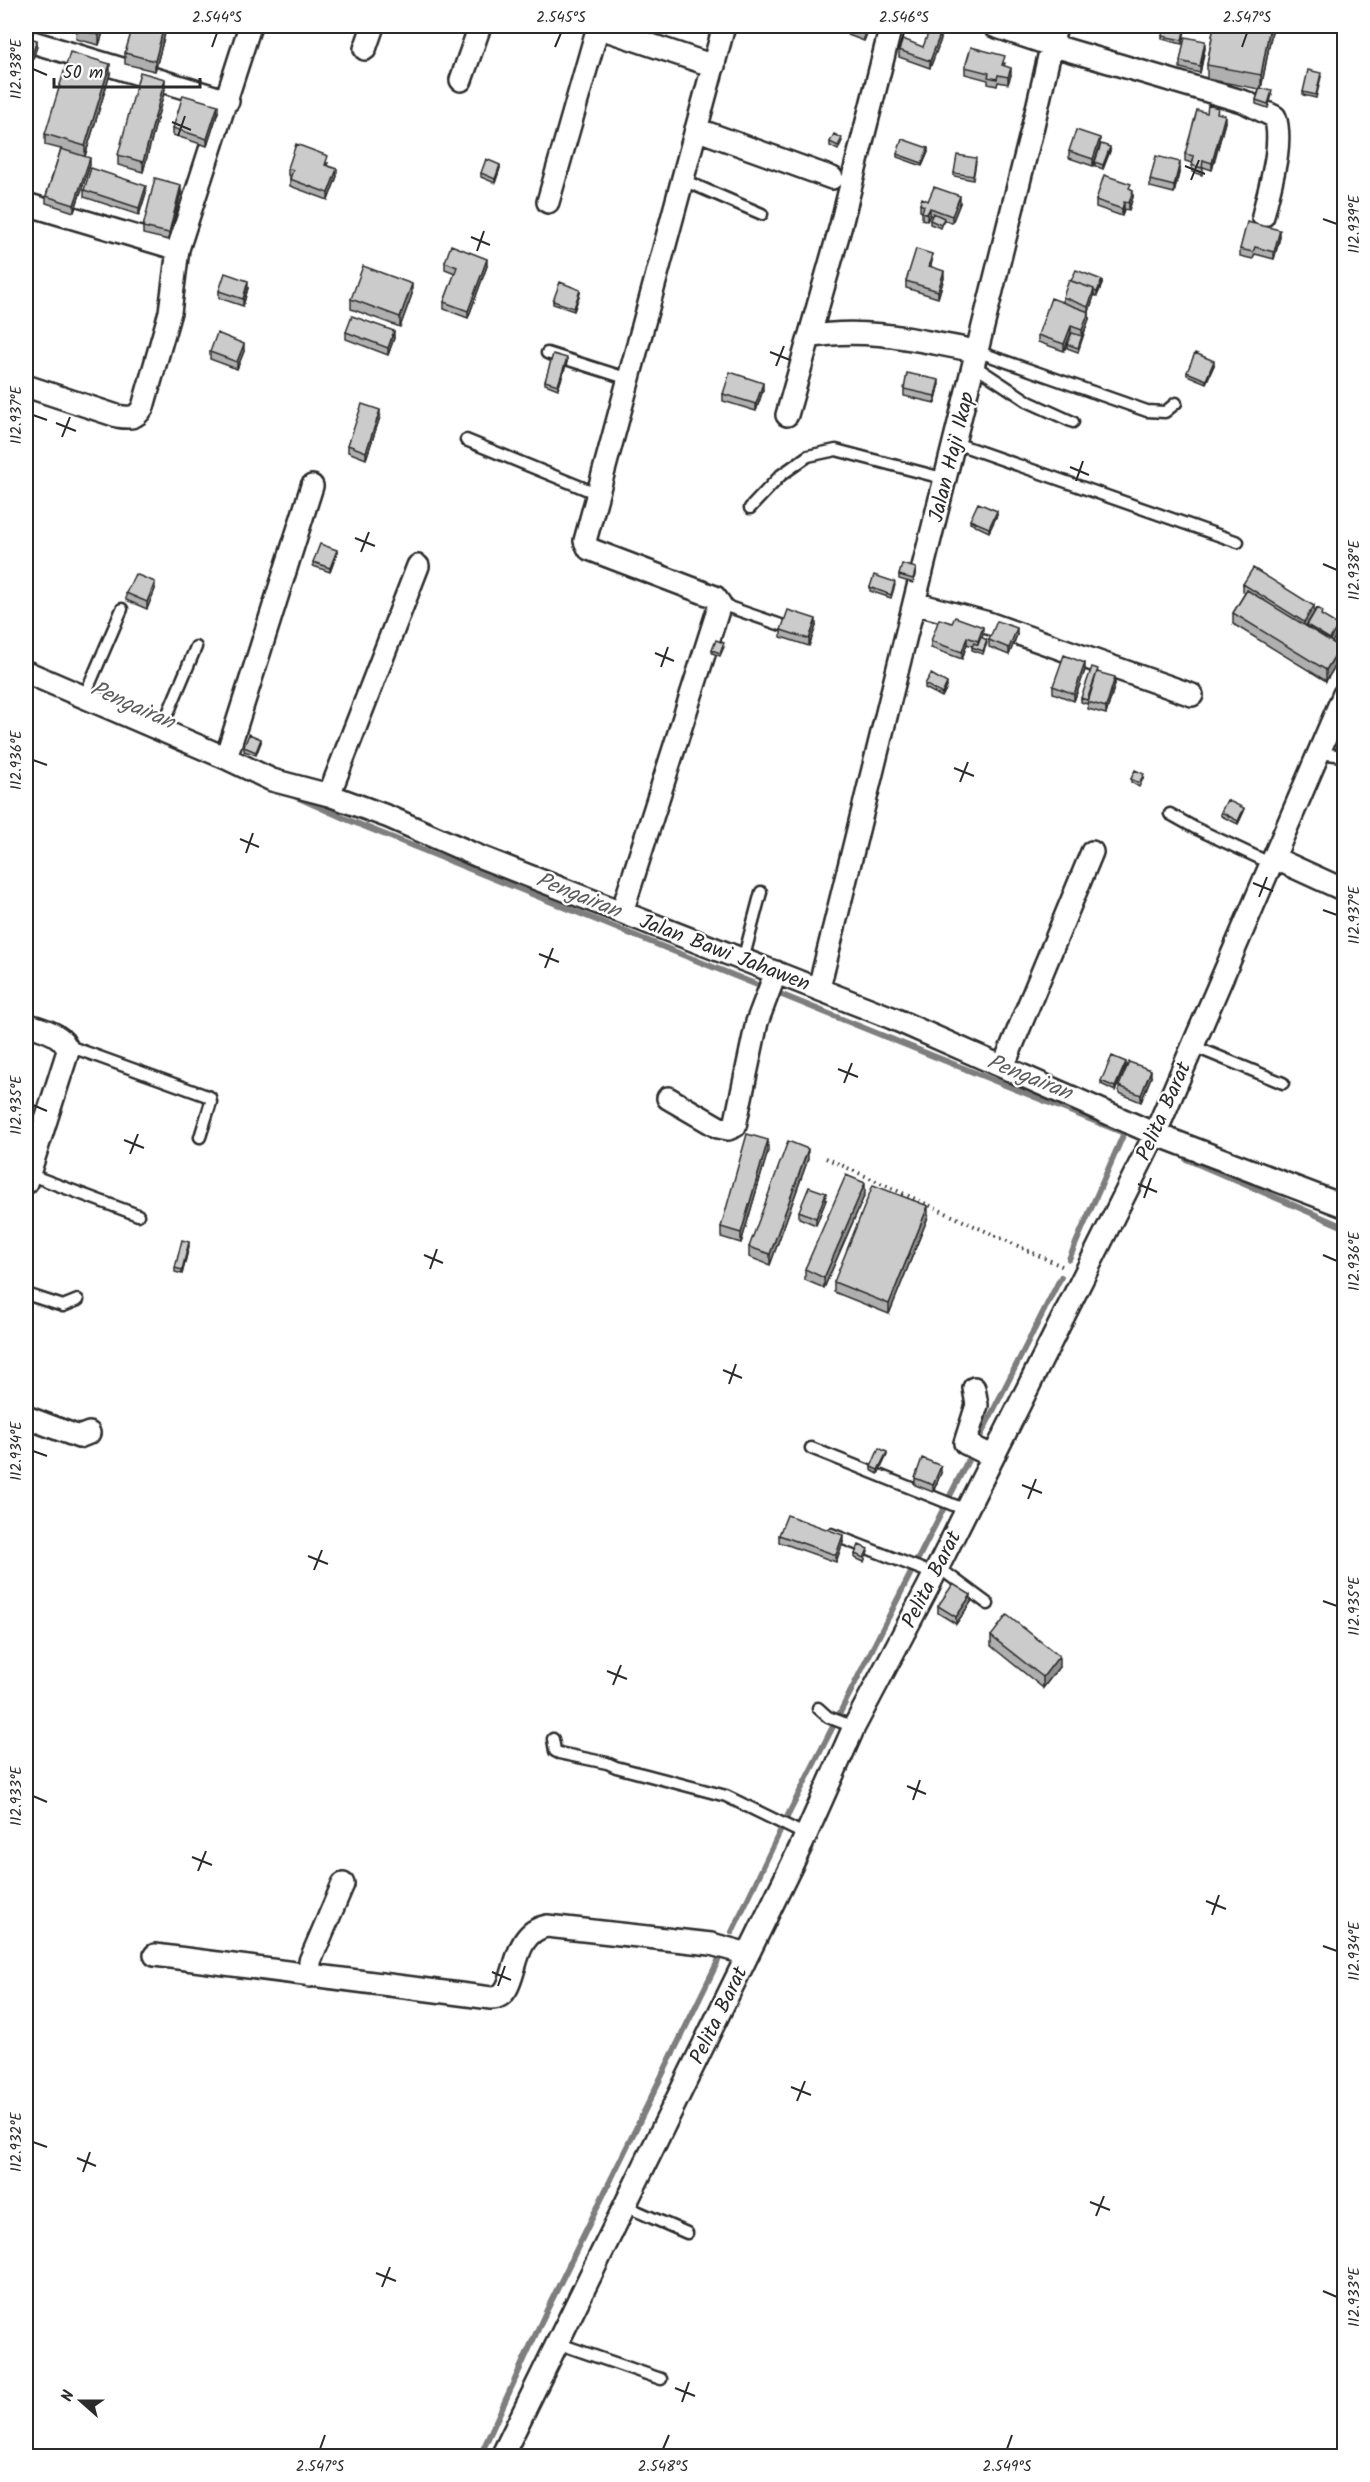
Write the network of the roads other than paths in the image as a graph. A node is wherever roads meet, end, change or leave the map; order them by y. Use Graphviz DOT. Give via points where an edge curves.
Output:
graph roads {
  1 [pos="250,26"];
  2 [pos="373,26"];
  3 [pos="480,26"];
  4 [pos="596,26"];
  5 [pos="724,26"];
  6 [pos="891,26"];
  7 [pos="994,26"];
  8 [pos="1054,35"];
  9 [pos="26,40"];
  10 [pos="366,49"];
  11 [pos="714,66"];
  12 [pos="461,80"];
  13 [pos="228,101"];
  14 [pos="696,129"];
  15 [pos="832,178"];
  16 [pos="682,180"];
  17 [pos="548,202"];
  18 [pos="26,204"];
  19 [pos="762,213"];
  20 [pos="1263,216"];
  21 [pos="178,249"];
  22 [pos="809,337"];
  23 [pos="548,353"];
  24 [pos="974,358"];
  25 [pos="629,379"];
  26 [pos="26,386"];
  27 [pos="1176,403"];
  28 [pos="787,415"];
  29 [pos="1074,422"];
  30 [pos="466,440"];
  31 [pos="955,443"];
  32 [pos="946,479"];
  33 [pos="312,486"];
  34 [pos="598,494"];
  35 [pos="750,508"];
  36 [pos="1238,542"];
  37 [pos="418,566"];
  38 [pos="914,603"];
  39 [pos="720,604"];
  40 [pos="122,609"];
  41 [pos="781,625"];
  42 [pos="196,647"];
  43 [pos="26,672"];
  44 [pos="1192,694"];
  45 [pos="1344,694"];
  46 [pos="84,697"];
  47 [pos="161,730"];
  48 [pos="1319,753"];
  49 [pos="1344,756"];
  50 [pos="226,758"];
  51 [pos="329,795"];
  52 [pos="1170,814"];
  53 [pos="1092,852"];
  54 [pos="1273,861"];
  55 [pos="1344,890"];
  56 [pos="760,891"];
  57 [pos="622,912"];
  58 [pos="743,960"];
  59 [pos="776,972"];
  60 [pos="819,988"];
  61 [pos="26,1024"];
  62 [pos="66,1045"];
  63 [pos="1193,1046"];
  64 [pos="1004,1067"];
  65 [pos="1283,1083"];
  66 [pos="668,1098"];
  67 [pos="1155,1134"];
  68 [pos="200,1137"];
  69 [pos="27,1179"];
  70 [pos="1344,1206"];
  71 [pos="138,1215"];
  72 [pos="26,1294"];
  73 [pos="78,1300"];
  74 [pos="974,1388"];
  75 [pos="26,1417"];
  76 [pos="89,1433"];
  77 [pos="811,1448"];
  78 [pos="992,1456"];
  79 [pos="966,1510"];
  80 [pos="817,1529"];
  81 [pos="936,1570"];
  82 [pos="988,1604"];
  83 [pos="818,1708"];
  84 [pos="854,1727"];
  85 [pos="553,1739"];
  86 [pos="806,1835"];
  87 [pos="342,1884"];
  88 [pos="748,1954"];
  89 [pos="155,1955"];
  90 [pos="310,1976"];
  91 [pos="625,2206"];
  92 [pos="687,2233"];
  93 [pos="557,2343"];
  94 [pos="661,2379"];
  95 [pos="502,2457"];
  1 -- 13 [label="street"];
  2 -- 10 [label="street"];
  3 -- 12 [label="street"];
  4 -- 11 [label="street"];
  4 -- 17 [label="street"];
  5 -- 11 [label="street"];
  6 -- 22 [label="street"];
  7 -- 8 [label="street"];
  8 -- 20 [label="street" via="1245,102 1275,117 1279,130 1277,147"];
  8 -- 24 [label="street, Jalan Haji Ikap"];
  9 -- 13 [label="street"];
  11 -- 14 [label="street"];
  13 -- 21 [label="street"];
  14 -- 15 [label="street"];
  14 -- 16 [label="street"];
  16 -- 19 [label="lane"];
  16 -- 25 [label="street"];
  18 -- 21 [label="street"];
  21 -- 26 [label="street" via="170,312 150,388 138,415 117,417"];
  22 -- 24 [label="street" via="871,333"];
  22 -- 28 [label="street"];
  23 -- 25 [label="lane"];
  24 -- 27 [label="lane" via="1147,411 1165,412"];
  24 -- 29 [label="lane" via="1029,402"];
  24 -- 31 [label="street, Jalan Haji Ikap"];
  25 -- 34 [label="street"];
  30 -- 34 [label="lane"];
  31 -- 32 [label="street, Jalan Haji Ikap"];
  31 -- 36 [label="lane"];
  32 -- 35 [label="lane" via="836,450 808,456 781,475"];
  32 -- 38 [label="street, Jalan Haji Ikap"];
  33 -- 50 [label="street"];
  34 -- 39 [label="street" via="585,541 587,548 715,597"];
  37 -- 51 [label="street"];
  38 -- 44 [label="street" via="988,623"];
  38 -- 60 [label="street, Jalan Haji Ikap"];
  39 -- 41 [label="lane"];
  39 -- 57 [label="street"];
  40 -- 46 [label="lane"];
  42 -- 47 [label="lane"];
  43 -- 46 [label="street, Jalan Bawi Jahawen"];
  45 -- 48 [label="street, Pelita Barat"];
  46 -- 47 [label="street, Jalan Bawi Jahawen"];
  47 -- 50 [label="street, Jalan Bawi Jahawen"];
  48 -- 49 [label="lane"];
  48 -- 54 [label="street, Pelita Barat"];
  50 -- 51 [label="street, Jalan Bawi Jahawen" via="272,780"];
  51 -- 57 [label="street, Jalan Bawi Jahawen"];
  52 -- 54 [label="lane"];
  53 -- 64 [label="street"];
  54 -- 55 [label="street"];
  54 -- 63 [label="street, Pelita Barat"];
  56 -- 58 [label="lane"];
  57 -- 58 [label="street, Jalan Bawi Jahawen"];
  58 -- 59 [label="street, Jalan Bawi Jahawen"];
  59 -- 60 [label="street, Jalan Bawi Jahawen"];
  59 -- 66 [label="street" via="757,1022 735,1126 718,1127"];
  60 -- 64 [label="street, Jalan Bawi Jahawen"];
  61 -- 62 [label="street" via="49,1032"];
  62 -- 68 [label="lane" via="210,1097"];
  62 -- 69 [label="street" via="65,1063"];
  63 -- 65 [label="lane"];
  63 -- 67 [label="street, Pelita Barat"];
  64 -- 67 [label="street, Jalan Bawi Jahawen"];
  67 -- 70 [label="street, Jalan Bawi Jahawen"];
  67 -- 78 [label="street, Pelita Barat"];
  69 -- 71 [label="lane"];
  72 -- 73 [label="lane" via="63,1306"];
  74 -- 78 [label="street" via="977,1404 965,1443"];
  75 -- 76 [label="street" via="79,1437"];
  77 -- 79 [label="lane"];
  78 -- 79 [label="street, Pelita Barat"];
  79 -- 81 [label="street, Pelita Barat"];
  80 -- 81 [label="lane"];
  81 -- 82 [label="lane"];
  81 -- 84 [label="street, Pelita Barat"];
  83 -- 84 [label="lane" via="828,1717"];
  84 -- 86 [label="street, Pelita Barat"];
  85 -- 86 [label="lane" via="559,1753 606,1762 726,1796"];
  86 -- 88 [label="street, Pelita Barat"];
  87 -- 90 [label="street" via="310,1961"];
  88 -- 90 [label="street" via="711,1944 547,1926 530,1932 524,1940 506,1991 497,1998"];
  88 -- 91 [label="street, Pelita Barat"];
  89 -- 90 [label="street"];
  91 -- 92 [label="lane"];
  91 -- 93 [label="street, Pelita Barat"];
  93 -- 94 [label="lane"];
  93 -- 95 [label="street, Pelita Barat"];
}
